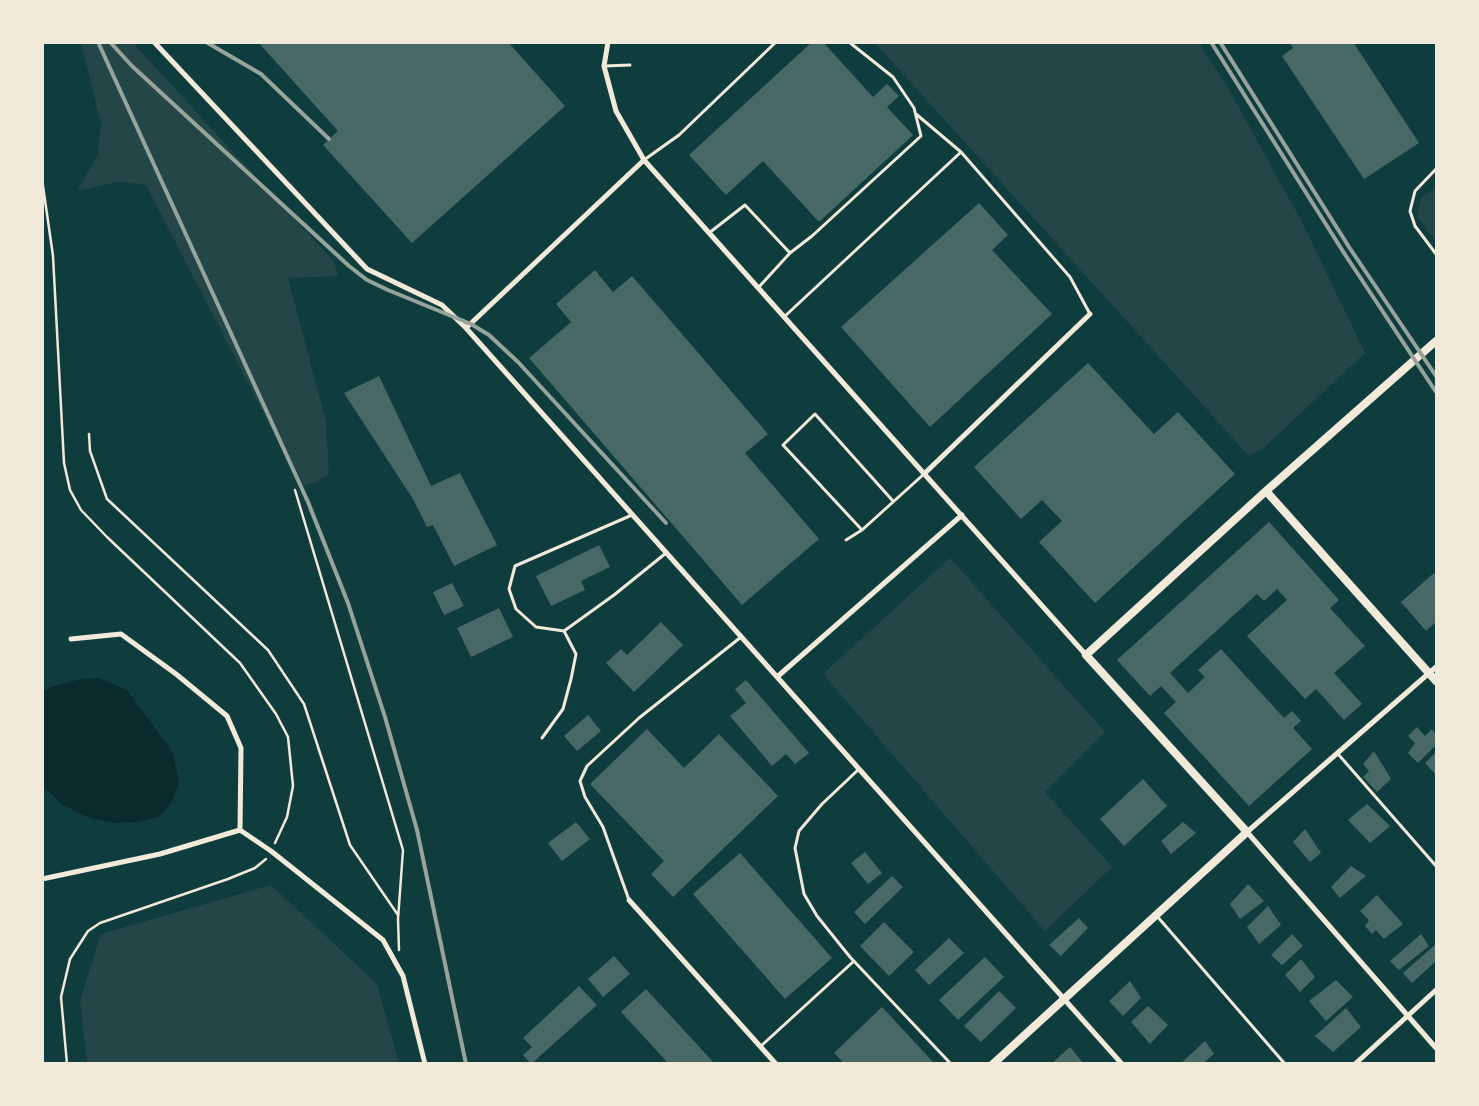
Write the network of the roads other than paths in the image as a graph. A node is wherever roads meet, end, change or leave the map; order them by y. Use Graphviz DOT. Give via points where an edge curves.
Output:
graph roads {
  1 [pos="154,42"];
  2 [pos="608,42"];
  3 [pos="776,42"];
  4 [pos="849,42"];
  5 [pos="630,65"];
  6 [pos="604,66"];
  7 [pos="916,113"];
  8 [pos="961,152"];
  9 [pos="644,160"];
  10 [pos="1436,169"];
  11 [pos="710,233"];
  12 [pos="790,253"];
  13 [pos="1436,254"];
  14 [pos="758,288"];
  15 [pos="1090,314"];
  16 [pos="784,317"];
  17 [pos="466,328"];
  18 [pos="1436,342"];
  19 [pos="924,474"];
  20 [pos="1266,491"];
  21 [pos="893,501"];
  22 [pos="632,515"];
  23 [pos="962,516"];
  24 [pos="862,530"];
  25 [pos="846,540"];
  26 [pos="666,552"];
  27 [pos="564,631"];
  28 [pos="741,637"];
  29 [pos="71,639"];
  30 [pos="1086,655"];
  31 [pos="1436,667"];
  32 [pos="1430,673"];
  33 [pos="777,677"];
  34 [pos="1436,681"];
  35 [pos="542,738"];
  36 [pos="1338,754"];
  37 [pos="859,769"];
  38 [pos="240,830"];
  39 [pos="1248,832"];
  40 [pos="1436,866"];
  41 [pos="42,879"];
  42 [pos="629,900"];
  43 [pos="1156,915"];
  44 [pos="854,961"];
  45 [pos="1436,990"];
  46 [pos="1064,998"];
  47 [pos="1409,1015"];
  48 [pos="760,1046"];
  49 [pos="1436,1048"];
  50 [pos="426,1064"];
  51 [pos="776,1064"];
  52 [pos="952,1064"];
  53 [pos="993,1064"];
  54 [pos="1122,1064"];
  55 [pos="1285,1064"];
  56 [pos="1355,1064"];
  1 -- 17 [label="street" via="367,269 442,305"];
  2 -- 6 [label="street"];
  3 -- 9 [label="lane" via="679,136"];
  4 -- 7 [label="lane" via="894,77"];
  5 -- 6 [label="lane"];
  6 -- 9 [label="street" via="616,111"];
  7 -- 8 [label="lane"];
  7 -- 12 [label="lane" via="921,136"];
  8 -- 15 [label="lane" via="1070,277"];
  8 -- 16 [label="lane"];
  9 -- 11 [label="street"];
  9 -- 17 [label="street"];
  10 -- 13 [label="lane" via="1415,191 1410,211 1415,226"];
  11 -- 12 [label="lane" via="746,205"];
  11 -- 14 [label="street"];
  12 -- 14 [label="lane"];
  14 -- 16 [label="street"];
  15 -- 19 [label="street"];
  16 -- 19 [label="street"];
  17 -- 22 [label="street"];
  18 -- 20 [label="street"];
  19 -- 21 [label="lane"];
  19 -- 23 [label="street"];
  20 -- 30 [label="street"];
  20 -- 32 [label="street"];
  21 -- 24 [label="lane"];
  21 -- 24 [label="lane" via="815,414 783,445"];
  22 -- 26 [label="street"];
  22 -- 27 [label="lane" via="515,566 509,589 516,609 536,627"];
  23 -- 30 [label="street"];
  23 -- 33 [label="street"];
  24 -- 25 [label="lane"];
  26 -- 27 [label="lane"];
  26 -- 28 [label="street"];
  27 -- 35 [label="lane" via="576,654 571,679 563,709"];
  28 -- 33 [label="street"];
  28 -- 42 [label="lane" via="639,718 587,766 580,781 585,797 604,827"];
  29 -- 38 [label="street" via="121,634 227,716 241,748"];
  30 -- 39 [label="street"];
  31 -- 32 [label="street"];
  32 -- 34 [label="street"];
  32 -- 36 [label="street"];
  33 -- 37 [label="street"];
  36 -- 39 [label="street"];
  36 -- 40 [label="lane"];
  37 -- 44 [label="lane" via="799,831 795,848 804,894 817,916"];
  37 -- 46 [label="street"];
  38 -- 41 [label="street" via="160,854"];
  38 -- 50 [label="street" via="383,940 400,971"];
  39 -- 43 [label="street"];
  39 -- 47 [label="street"];
  42 -- 48 [label="street"];
  43 -- 46 [label="street"];
  43 -- 55 [label="lane"];
  44 -- 48 [label="lane"];
  44 -- 52 [label="lane"];
  45 -- 47 [label="street"];
  46 -- 53 [label="street"];
  46 -- 54 [label="street"];
  47 -- 49 [label="street"];
  47 -- 56 [label="street"];
  48 -- 51 [label="street"];
}
